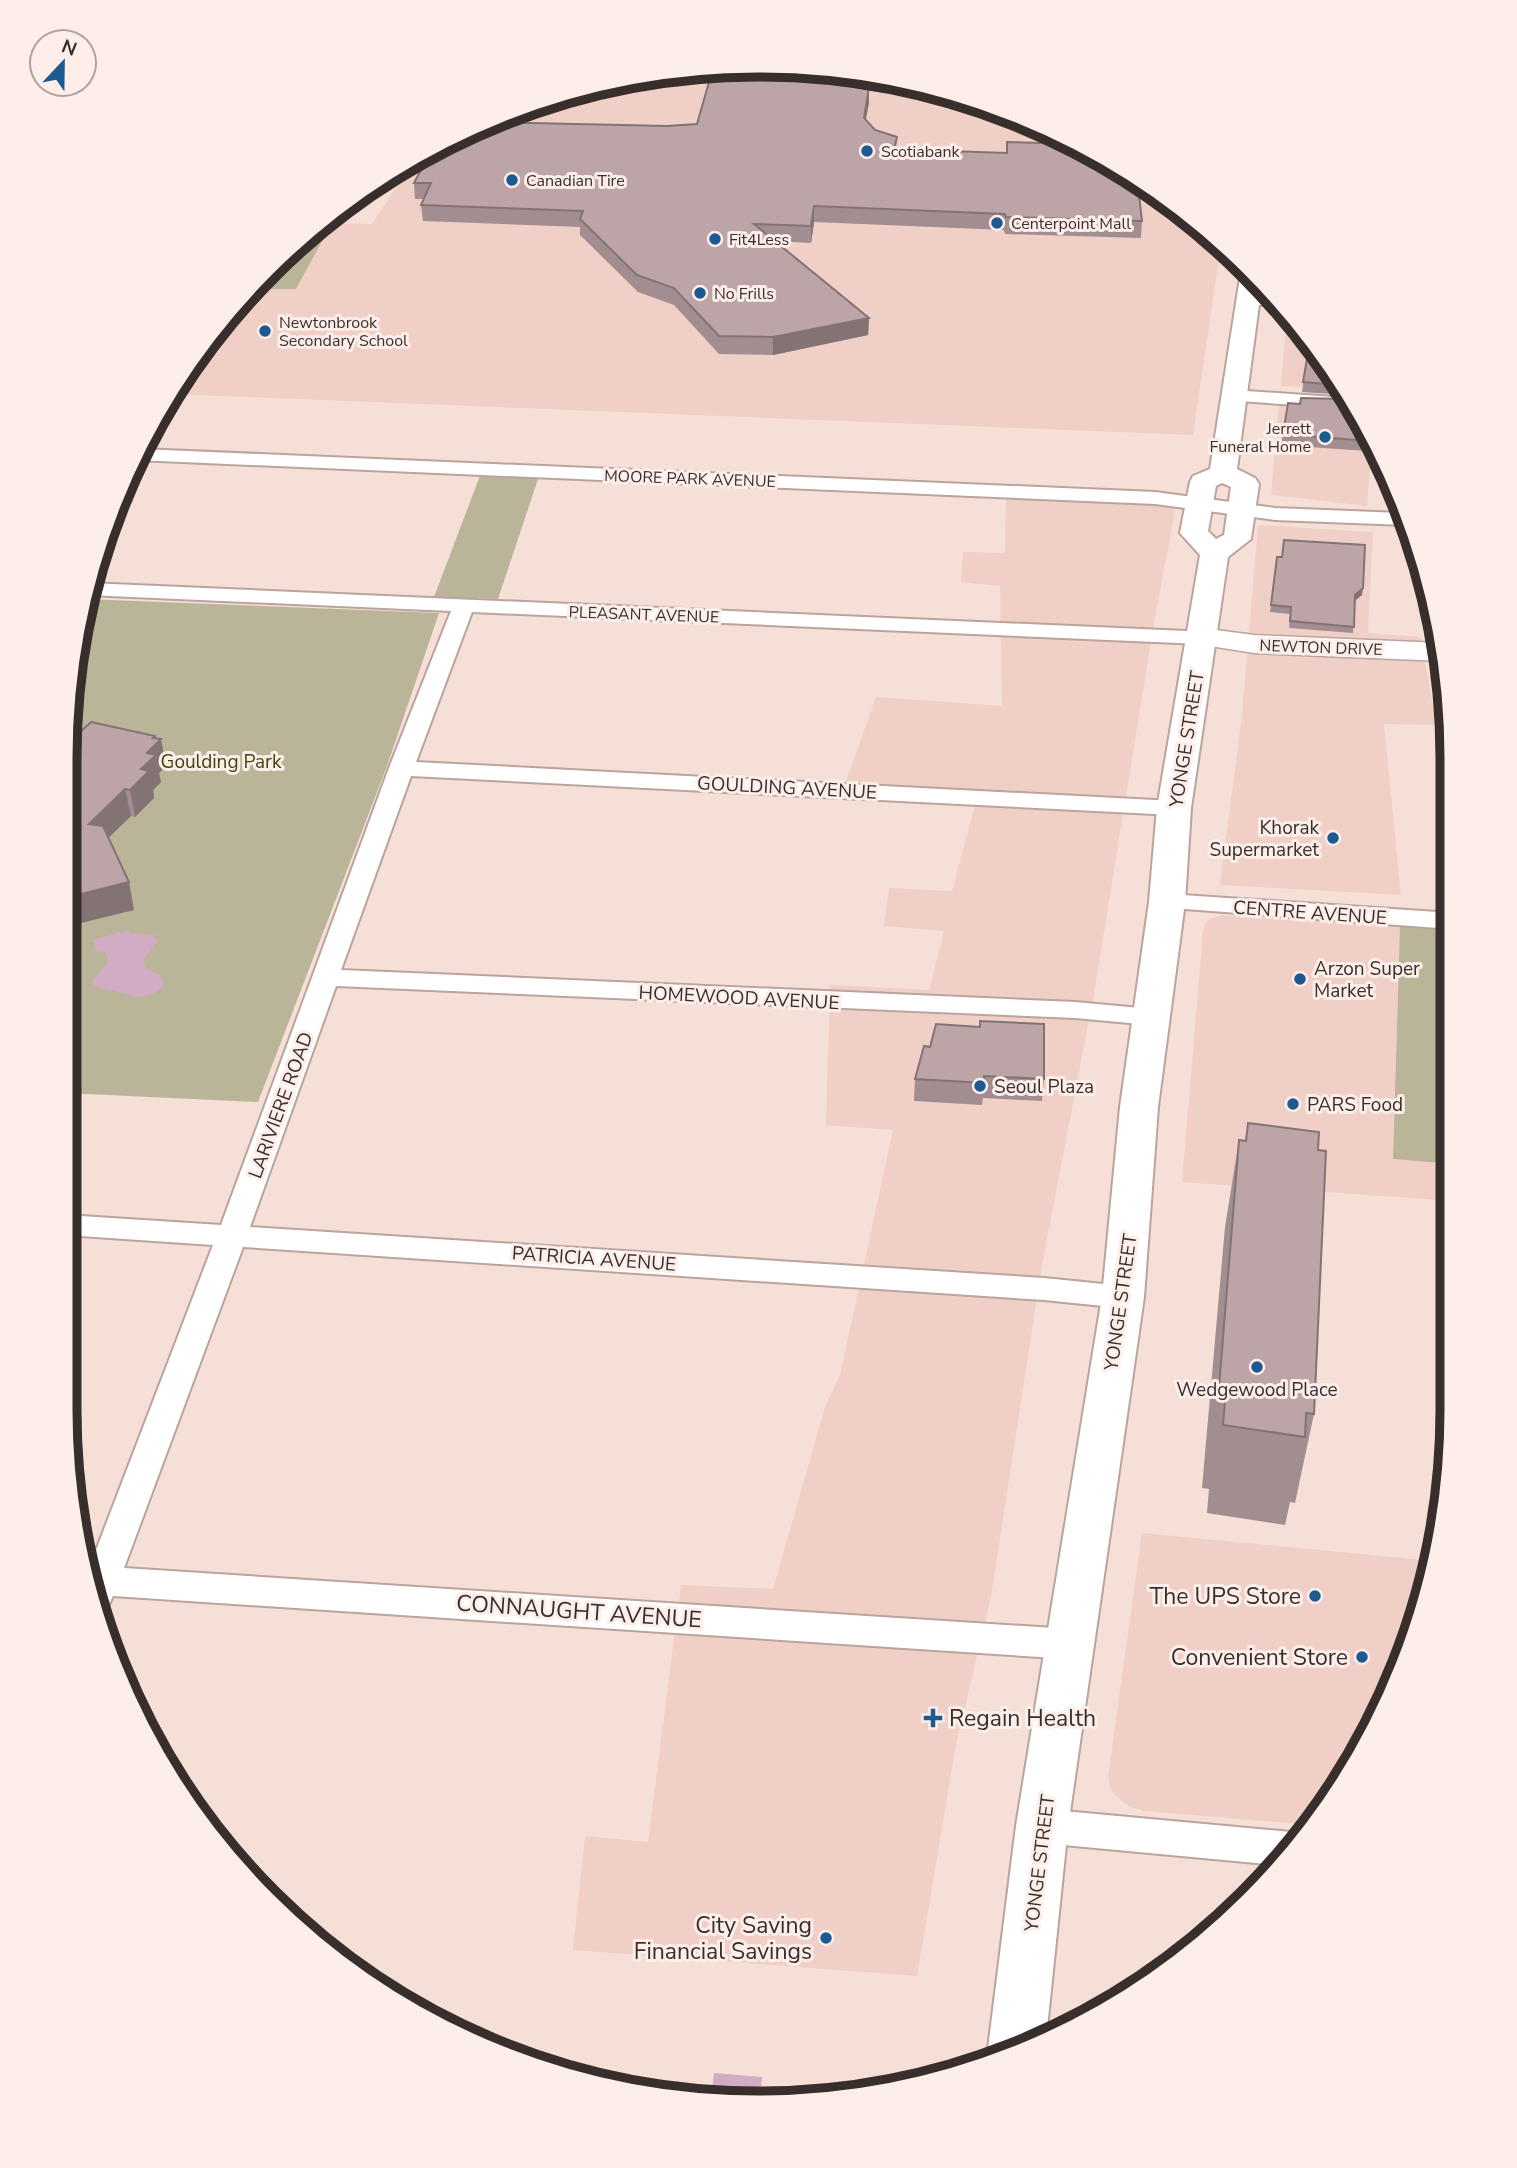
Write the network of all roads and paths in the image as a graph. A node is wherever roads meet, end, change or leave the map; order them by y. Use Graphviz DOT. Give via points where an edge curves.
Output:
graph roads {
  1 [pos="1250,287"];
  2 [pos="1248,300"];
  3 [pos="1263,301"];
  4 [pos="1232,396"];
  5 [pos="1340,403"];
  6 [pos="148,455"];
  7 [pos="1223,473"];
  8 [pos="1199,505"];
  9 [pos="1241,510"];
  10 [pos="1396,519"];
  11 [pos="1214,554"];
  12 [pos="98,590"];
  13 [pos="463,607"];
  14 [pos="1201,637"];
  15 [pos="1431,652"];
  16 [pos="401,768"];
  17 [pos="1174,808"];
  18 [pos="1167,902"];
  19 [pos="1440,920"];
  20 [pos="326,977"];
  21 [pos="1151,1017"];
  22 [pos="77,1226"];
  23 [pos="235,1234"];
  24 [pos="1123,1297"];
  25 [pos="98,1578"];
  26 [pos="101,1588"];
  27 [pos="1070,1644"];
  28 [pos="1042,1826"];
  29 [pos="1280,1848"];
  30 [pos="1017,2040"];
  1 -- 2 [label="main road"];
  2 -- 3 [label="street"];
  2 -- 4 [label="main road"];
  4 -- 5 [label="street"];
  4 -- 7 [label="main road"];
  6 -- 8 [label="street, MOORE PARK AVENUE" via="1155,498"];
  7 -- 8 [label="main road" via="1203,482"];
  7 -- 9 [label="main road" via="1245,484"];
  8 -- 9 [label="street, MOORE PARK AVENUE"];
  8 -- 11 [label="main road" via="1194,533"];
  9 -- 10 [label="street, MOORE PARK AVENUE"];
  9 -- 11 [label="main road" via="1237,539"];
  11 -- 14 [label="main road, YONGE STREET"];
  12 -- 13 [label="street, PLEASANT AVENUE"];
  13 -- 14 [label="street, PLEASANT AVENUE"];
  13 -- 16 [label="street, LARIVIERE ROAD"];
  14 -- 15 [label="street, NEWTON DRIVE" via="1254,644"];
  14 -- 17 [label="main road, YONGE STREET"];
  16 -- 17 [label="street, GOULDING AVENUE"];
  16 -- 20 [label="street, LARIVIERE ROAD"];
  17 -- 18 [label="main road, YONGE STREET"];
  18 -- 19 [label="street, CENTRE AVENUE"];
  18 -- 21 [label="main road, YONGE STREET"];
  20 -- 21 [label="street, HOMEWOOD AVENUE"];
  20 -- 23 [label="street, LARIVIERE ROAD"];
  21 -- 24 [label="main road, YONGE STREET"];
  22 -- 23 [label="street, PATRICIA AVENUE"];
  23 -- 24 [label="street, PATRICIA AVENUE"];
  23 -- 25 [label="street, LARIVIERE ROAD"];
  24 -- 27 [label="main road, YONGE STREET"];
  26 -- 27 [label="street, CONNAUGHT AVENUE"];
  27 -- 28 [label="main road, YONGE STREET"];
  28 -- 29 [label="street"];
  28 -- 30 [label="main road, YONGE STREET"];
}
